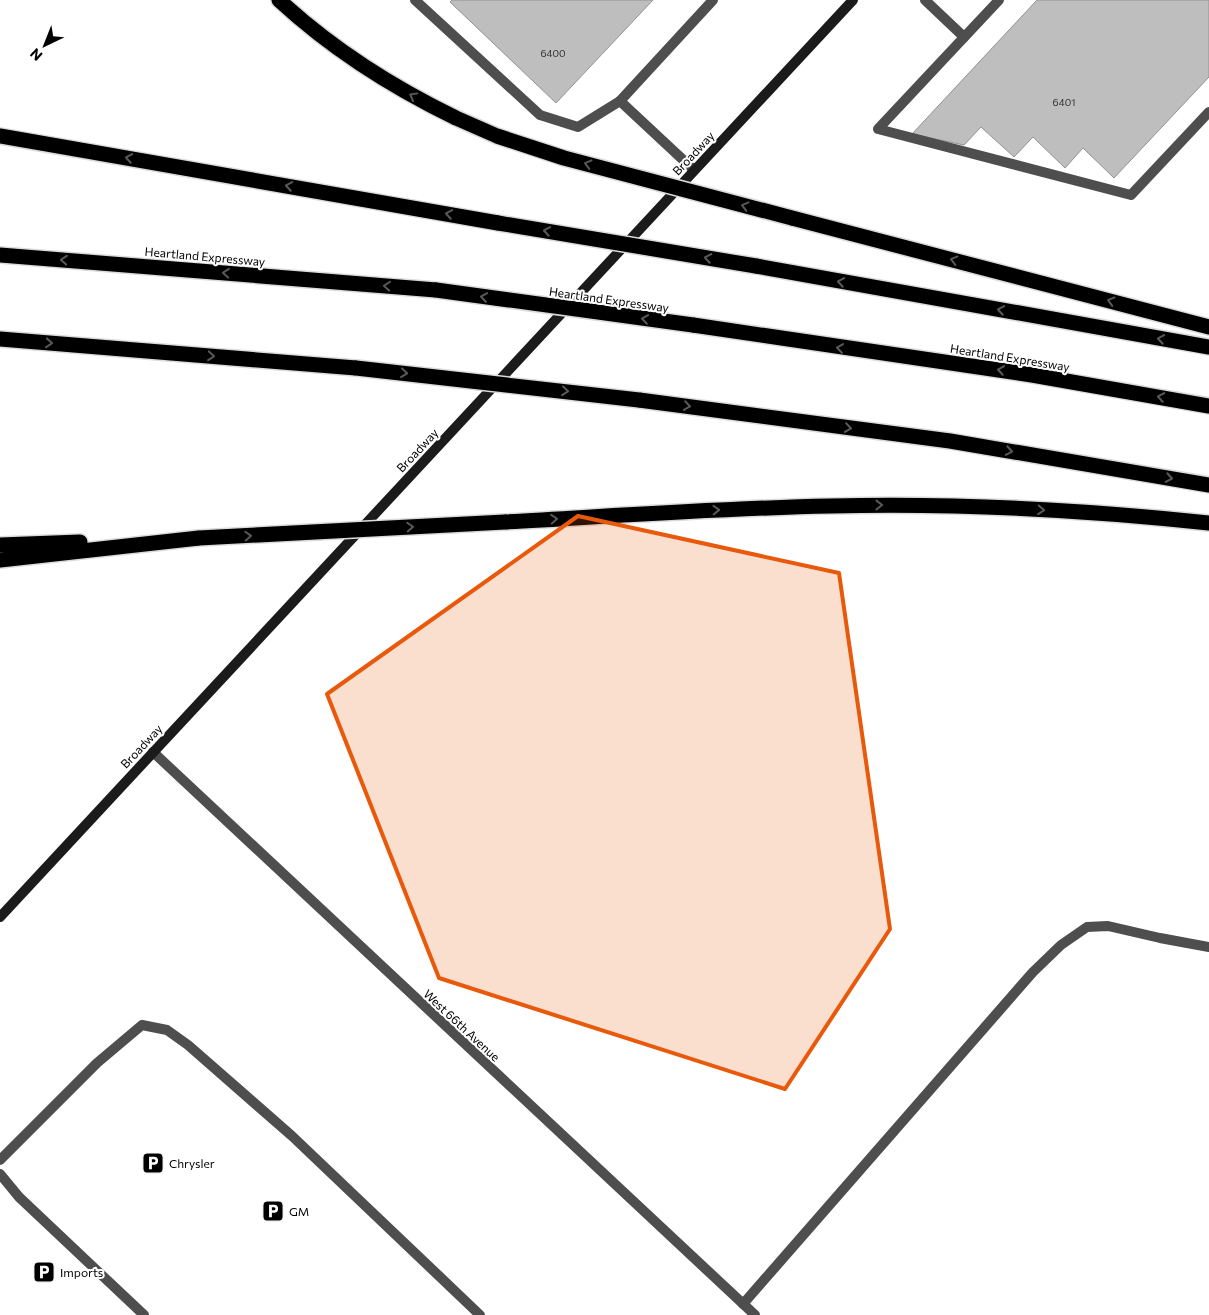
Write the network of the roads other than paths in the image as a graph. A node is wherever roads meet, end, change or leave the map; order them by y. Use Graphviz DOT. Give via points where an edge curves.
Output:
graph roads {
  1 [pos="279,0"];
  2 [pos="415,0"];
  3 [pos="714,0"];
  4 [pos="853,0"];
  5 [pos="925,0"];
  6 [pos="999,0"];
  7 [pos="964,37"];
  8 [pos="620,101"];
  9 [pos="1209,112"];
  10 [pos="0,136"];
  11 [pos="694,170"];
  12 [pos="0,255"];
  13 [pos="1209,326"];
  14 [pos="0,339"];
  15 [pos="1209,347"];
  16 [pos="1209,406"];
  17 [pos="1209,485"];
  18 [pos="1209,523"];
  19 [pos="199,538"];
  20 [pos="0,545"];
  21 [pos="0,560"];
  22 [pos="153,752"];
  23 [pos="0,917"];
  24 [pos="1209,947"];
  25 [pos="0,1160"];
  26 [pos="0,1174"];
  27 [pos="743,1304"];
  28 [pos="144,1315"];
  29 [pos="480,1315"];
  30 [pos="755,1315"];
  13 -- 1 [label="highway, one-way, bridge" via="792,218 498,136 407,93 362,65"];
  2 -- 8 [label="street" via="540,115 578,127"];
  3 -- 8 [label="street"];
  4 -- 11 [label="main road, Broadway"];
  5 -- 7 [label="street"];
  6 -- 7 [label="street"];
  7 -- 9 [label="street" via="878,129 1131,195"];
  8 -- 11 [label="street"];
  15 -- 10 [label="highway, one-way, bridge"];
  11 -- 22 [label="main road, Broadway"];
  16 -- 12 [label="highway, Heartland Expressway, one-way, bridge" via="1032,375 436,290"];
  14 -- 17 [label="highway, one-way, bridge" via="356,368 639,400 950,441"];
  19 -- 18 [label="highway, one-way, bridge" via="698,510 884,505 1027,509"];
  19 -- 20 [label="highway"];
  19 -- 21 [label="highway"];
  22 -- 23 [label="main road, Broadway"];
  22 -- 27 [label="street, West 66th Avenue"];
  24 -- 27 [label="street" via="1108,926 1087,926 1061,945 1033,972"];
  25 -- 29 [label="street" via="97,1063 142,1025 166,1030 188,1045 292,1136"];
  26 -- 28 [label="street"];
  27 -- 30 [label="street, West 66th Avenue"];
}
